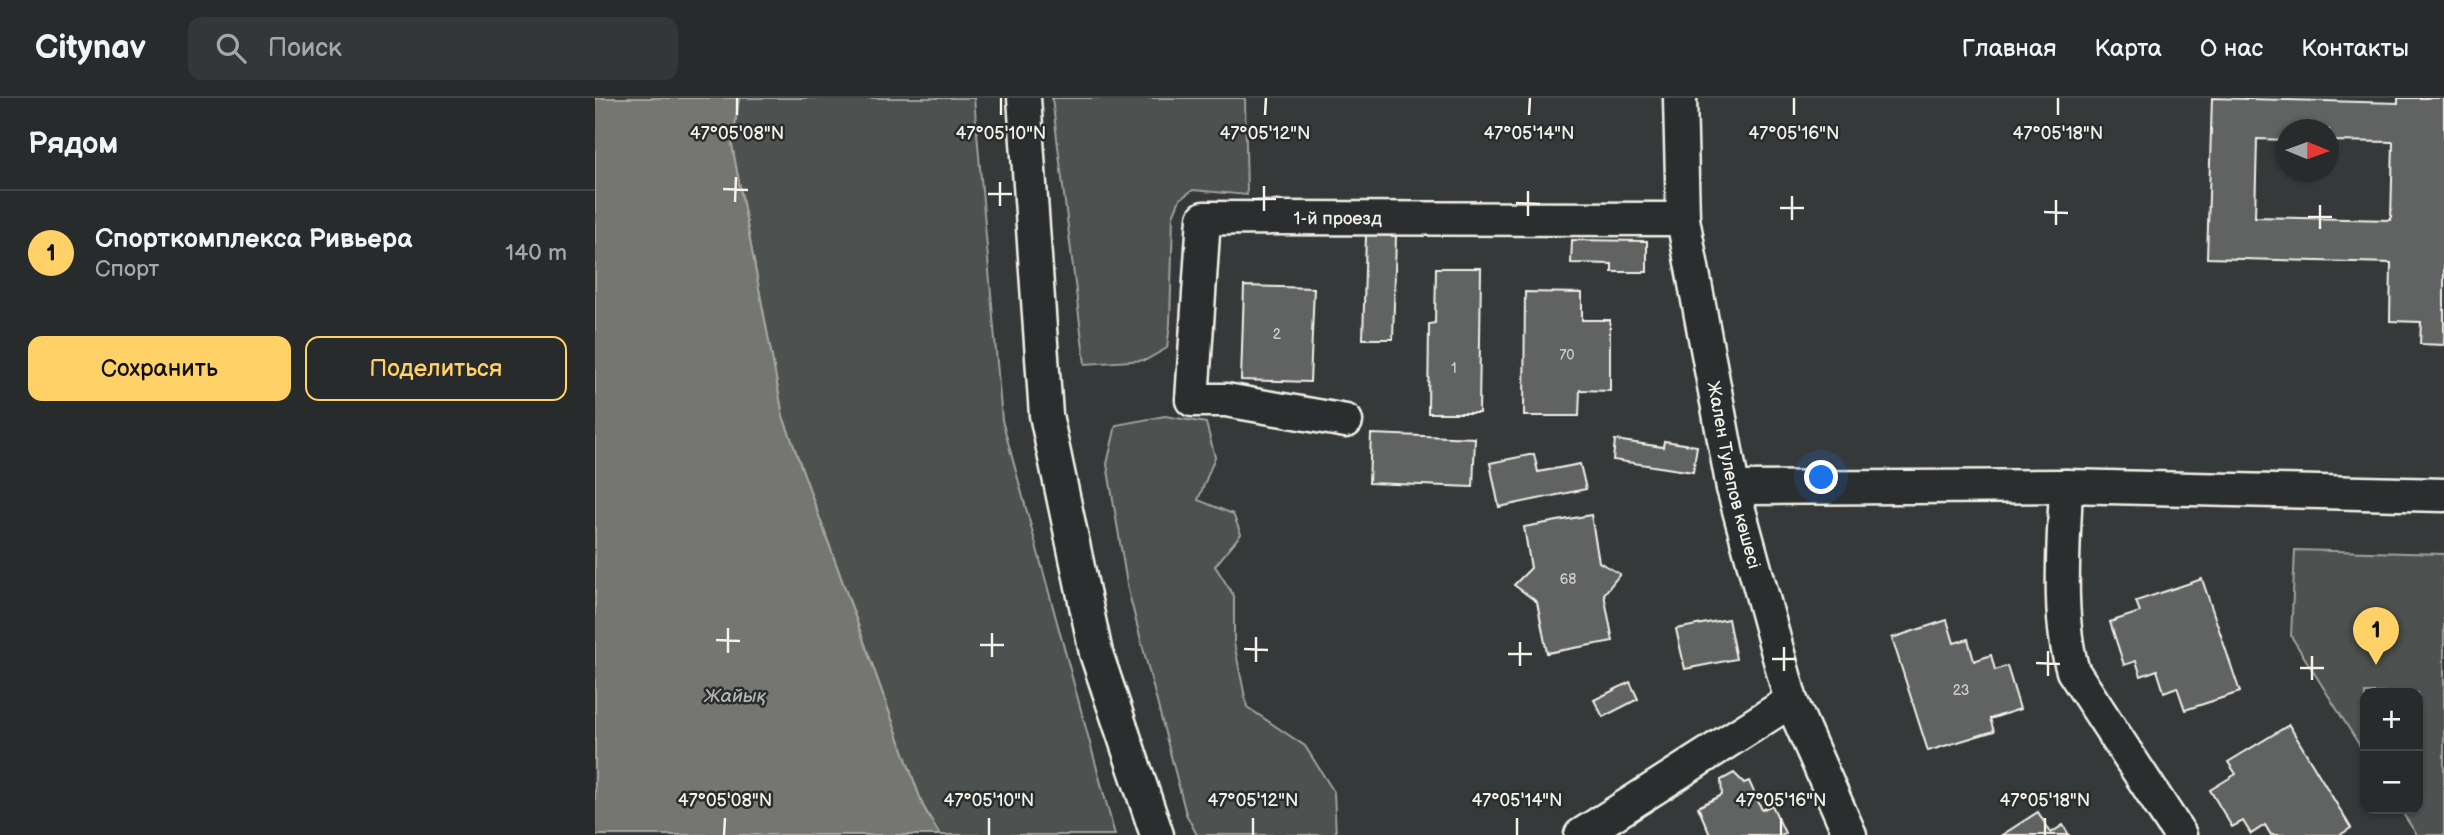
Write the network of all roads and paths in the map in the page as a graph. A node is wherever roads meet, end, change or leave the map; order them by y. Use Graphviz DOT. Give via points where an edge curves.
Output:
graph roads {
  1 [pos="1024,98"];
  2 [pos="1681,98"];
  3 [pos="1682,219"];
  4 [pos="1346,421"];
  5 [pos="2066,486"];
  6 [pos="1733,488"];
  7 [pos="2444,495"];
  8 [pos="1791,701"];
  9 [pos="1157,835"];
  10 [pos="1581,835"];
  11 [pos="1850,835"];
  12 [pos="2180,835"];
  1 -- 9 [label="street" via="1046,415 1096,653"];
  2 -- 3 [label="street, Жален Тулепов көшесі"];
  3 -- 4 [label="street, 1-й проезд" via="1204,218 1192,400 1226,400"];
  3 -- 6 [label="street, Жален Тулепов көшесі"];
  5 -- 6 [label="street"];
  5 -- 7 [label="street"];
  5 -- 12 [label="street" via="2066,650 2073,671"];
  6 -- 8 [label="street, Жален Тулепов көшесі"];
  8 -- 10 [label="street"];
  8 -- 11 [label="street, Жален Тулепов көшесі"];
}
